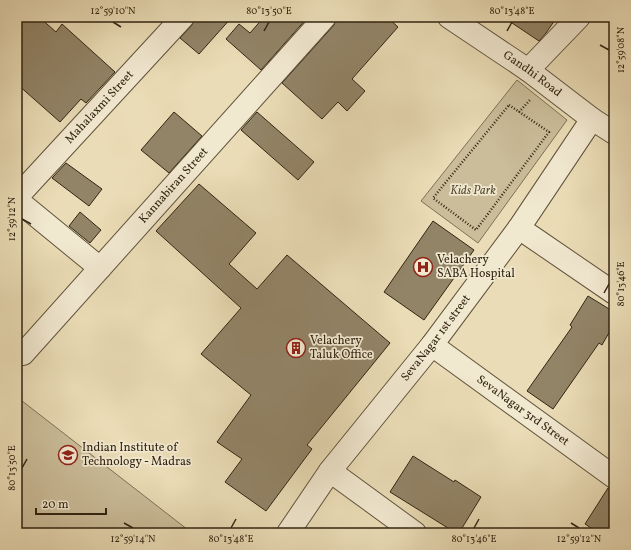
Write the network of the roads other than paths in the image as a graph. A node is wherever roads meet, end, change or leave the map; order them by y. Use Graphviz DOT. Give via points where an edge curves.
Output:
graph roads {
  1 [pos="183,17"];
  2 [pos="325,17"];
  3 [pos="449,17"];
  4 [pos="579,17"];
  5 [pos="528,70"];
  6 [pos="592,119"];
  7 [pos="614,133"];
  8 [pos="17,197"];
  9 [pos="17,200"];
  10 [pos="519,228"];
  11 [pos="100,268"];
  12 [pos="614,293"];
  13 [pos="432,345"];
  14 [pos="23,354"];
  15 [pos="330,471"];
  16 [pos="614,477"];
  17 [pos="288,533"];
  18 [pos="415,533"];
  1 -- 8 [label="street, Mahalaxmi Street"];
  2 -- 11 [label="street, Kannabiran Street"];
  3 -- 5 [label="street, Gandhi Road"];
  4 -- 5 [label="street"];
  5 -- 6 [label="street, Gandhi Road"];
  6 -- 7 [label="street, Gandhi Road"];
  6 -- 10 [label="street, SevaNagar 1st street"];
  9 -- 11 [label="street"];
  10 -- 12 [label="street"];
  10 -- 13 [label="street, SevaNagar 1st street"];
  11 -- 14 [label="street, Kannabiran Street"];
  13 -- 15 [label="street, SevaNagar 1st street"];
  13 -- 16 [label="street, SevaNagar 3rd Street"];
  15 -- 17 [label="street, SevaNagar 1st street"];
  15 -- 18 [label="street"];
}
